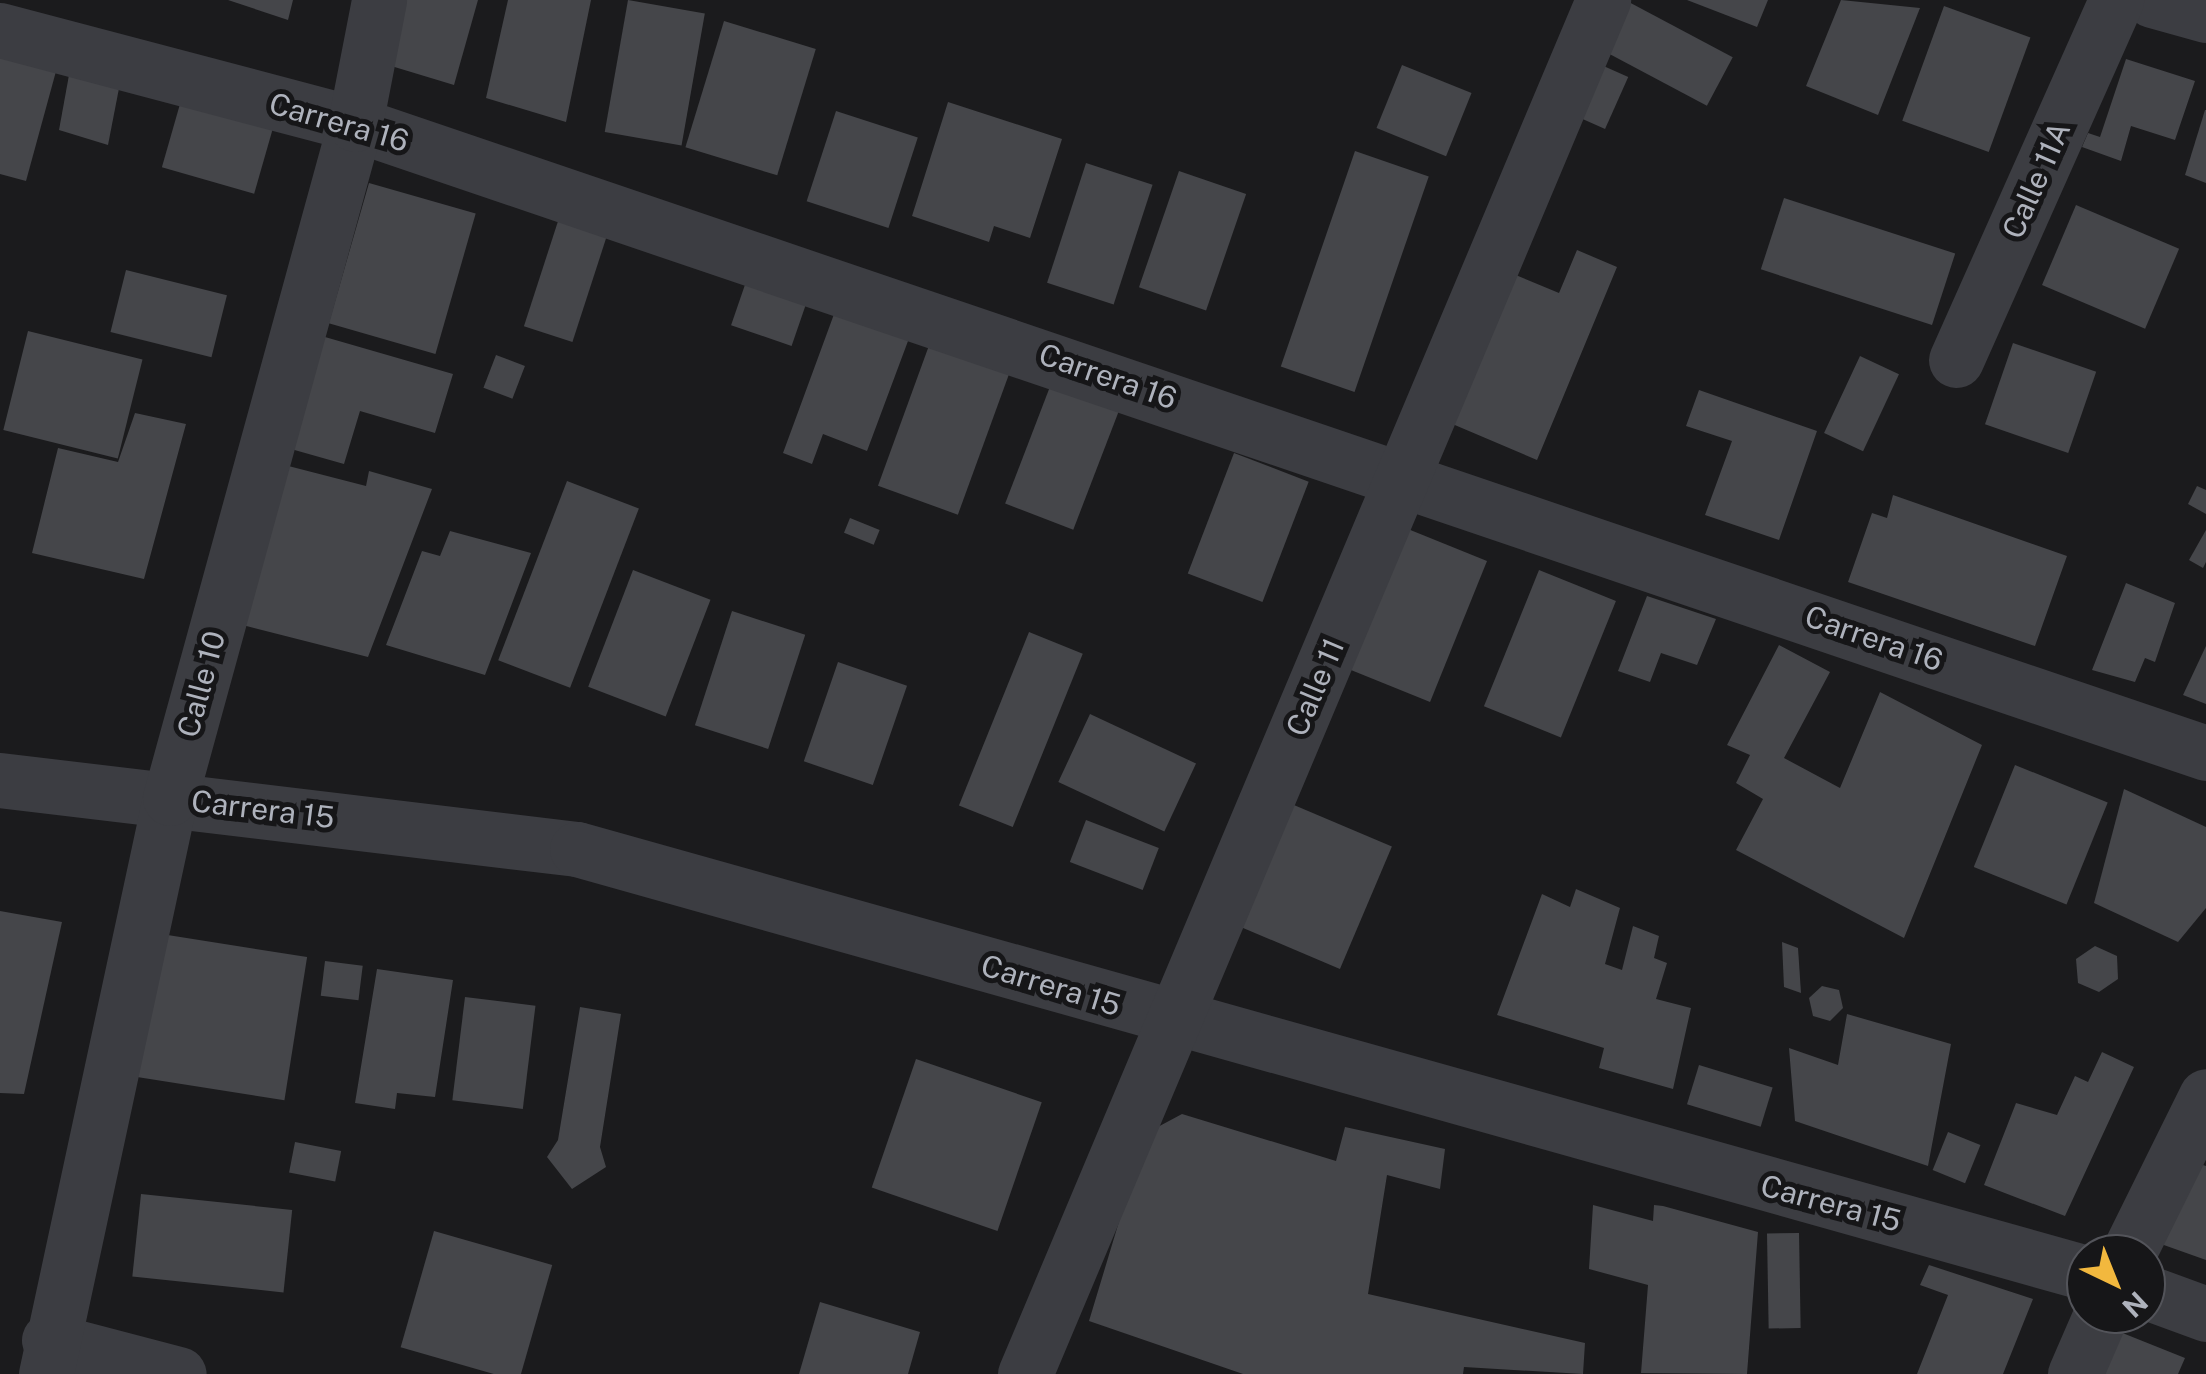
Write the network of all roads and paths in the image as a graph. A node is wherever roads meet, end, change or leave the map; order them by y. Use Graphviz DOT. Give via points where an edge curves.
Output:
graph roads {
  1 [pos="379,0"];
  2 [pos="1603,0"];
  3 [pos="2116,0"];
  4 [pos="2152,0"];
  5 [pos="2206,15"];
  6 [pos="0,30"];
  7 [pos="355,124"];
  8 [pos="1956,360"];
  9 [pos="1406,476"];
  10 [pos="2206,753"];
  11 [pos="0,780"];
  12 [pos="170,798"];
  13 [pos="1172,1022"];
  14 [pos="2206,1096"];
  15 [pos="2138,1234"];
  16 [pos="2066,1268"];
  17 [pos="2166,1299"];
  18 [pos="2206,1314"];
  19 [pos="2092,1334"];
  20 [pos="48,1357"];
  21 [pos="179,1374"];
  22 [pos="1025,1374"];
  23 [pos="2075,1374"];
  1 -- 7 [label="street, Calle 10"];
  2 -- 9 [label="street, Calle 11"];
  3 -- 8 [label="street, Calle 11A"];
  4 -- 5 [label="street"];
  6 -- 7 [label="street, Carrera 16"];
  7 -- 9 [label="street, Carrera 16"];
  7 -- 12 [label="street, Calle 10"];
  9 -- 10 [label="street, Carrera 16"];
  9 -- 13 [label="street, Calle 11"];
  11 -- 12 [label="street, Carrera 15"];
  12 -- 13 [label="street, Carrera 15" via="576,848"];
  12 -- 20 [label="street, Calle 10"];
  13 -- 16 [label="street, Carrera 15"];
  13 -- 22 [label="street, Calle 11"];
  14 -- 15 [label="street"];
  17 -- 18 [label="street"];
  19 -- 23 [label="street"];
  20 -- 21 [label="street"];
}
